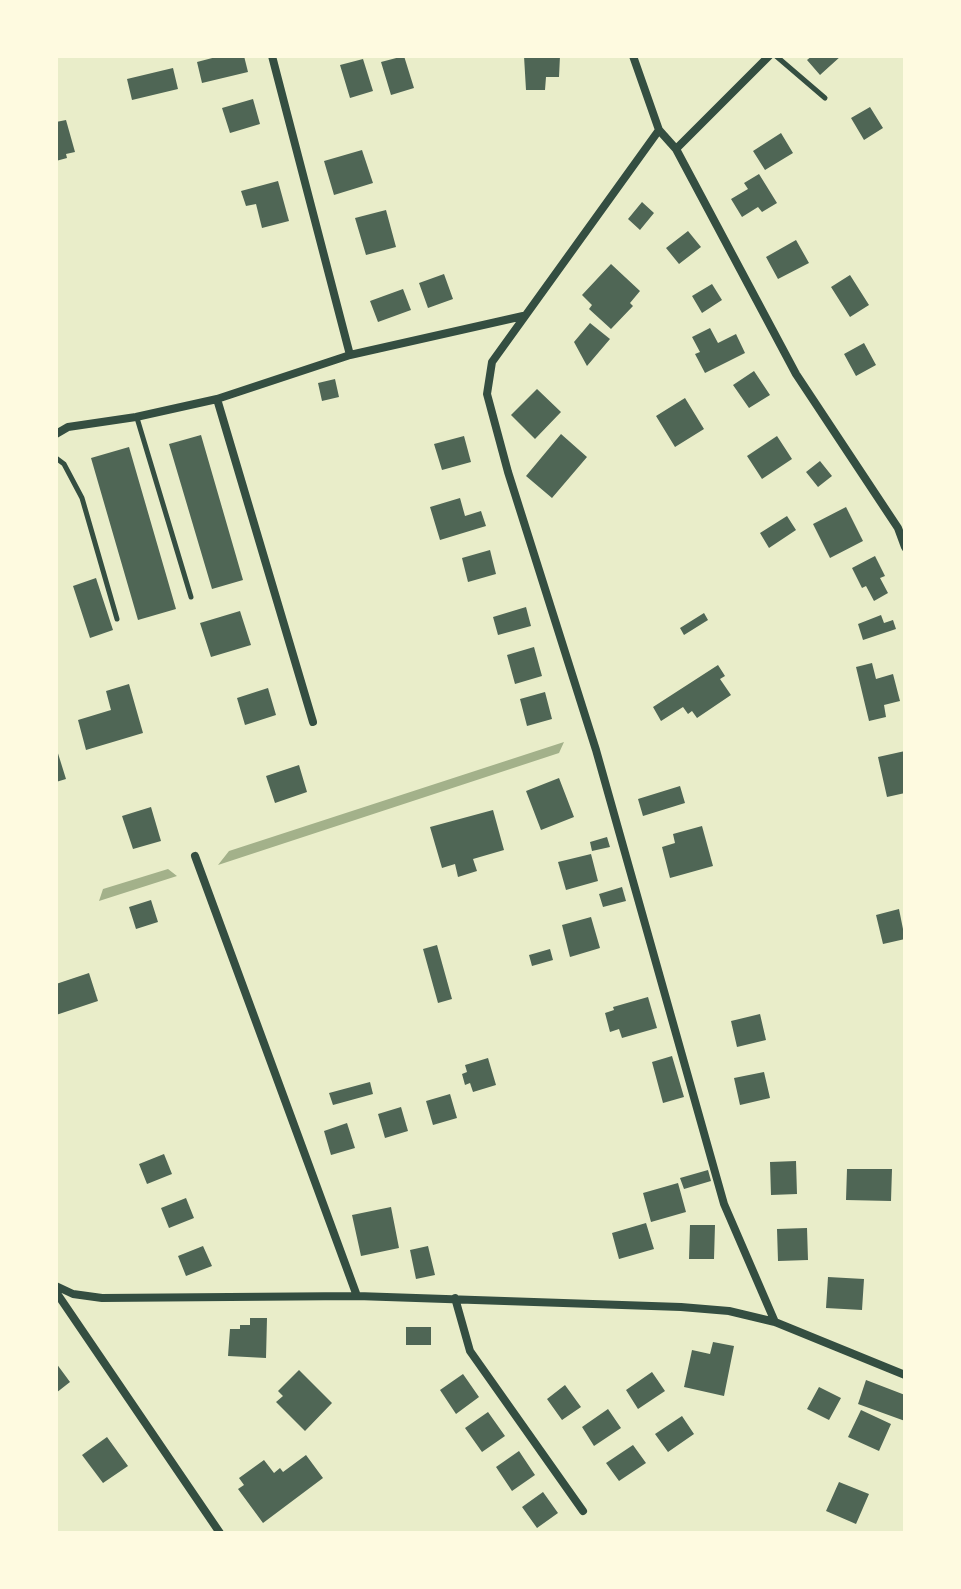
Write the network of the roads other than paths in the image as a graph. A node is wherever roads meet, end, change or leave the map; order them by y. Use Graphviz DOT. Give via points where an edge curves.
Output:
graph roads {
  1 [pos="272,56"];
  2 [pos="633,56"];
  3 [pos="769,56"];
  4 [pos="776,56"];
  5 [pos="825,98"];
  6 [pos="659,130"];
  7 [pos="676,149"];
  8 [pos="524,316"];
  9 [pos="350,355"];
  10 [pos="217,399"];
  11 [pos="136,417"];
  12 [pos="56,434"];
  13 [pos="56,458"];
  14 [pos="902,527"];
  15 [pos="905,547"];
  16 [pos="191,597"];
  17 [pos="117,619"];
  18 [pos="313,722"];
  19 [pos="195,856"];
  20 [pos="56,1286"];
  21 [pos="56,1292"];
  22 [pos="357,1296"];
  23 [pos="455,1298"];
  24 [pos="775,1322"];
  25 [pos="905,1375"];
  26 [pos="583,1511"];
  27 [pos="220,1533"];
  1 -- 9 [label="street"];
  2 -- 6 [label="street"];
  3 -- 7 [label="street"];
  4 -- 5 [label="lane"];
  6 -- 7 [label="street"];
  6 -- 8 [label="street"];
  7 -- 14 [label="street" via="796,374"];
  8 -- 9 [label="street"];
  8 -- 24 [label="street" via="492,362 487,394 596,750 724,1204"];
  9 -- 10 [label="street"];
  10 -- 11 [label="street"];
  10 -- 18 [label="street"];
  11 -- 12 [label="street" via="68,427"];
  11 -- 16 [label="lane"];
  13 -- 17 [label="lane" via="82,498"];
  14 -- 15 [label="street"];
  19 -- 22 [label="street"];
  20 -- 22 [label="street" via="102,1298"];
  21 -- 27 [label="street"];
  22 -- 23 [label="street"];
  23 -- 24 [label="street" via="681,1307"];
  23 -- 26 [label="street" via="470,1351"];
  24 -- 25 [label="street"];
}
